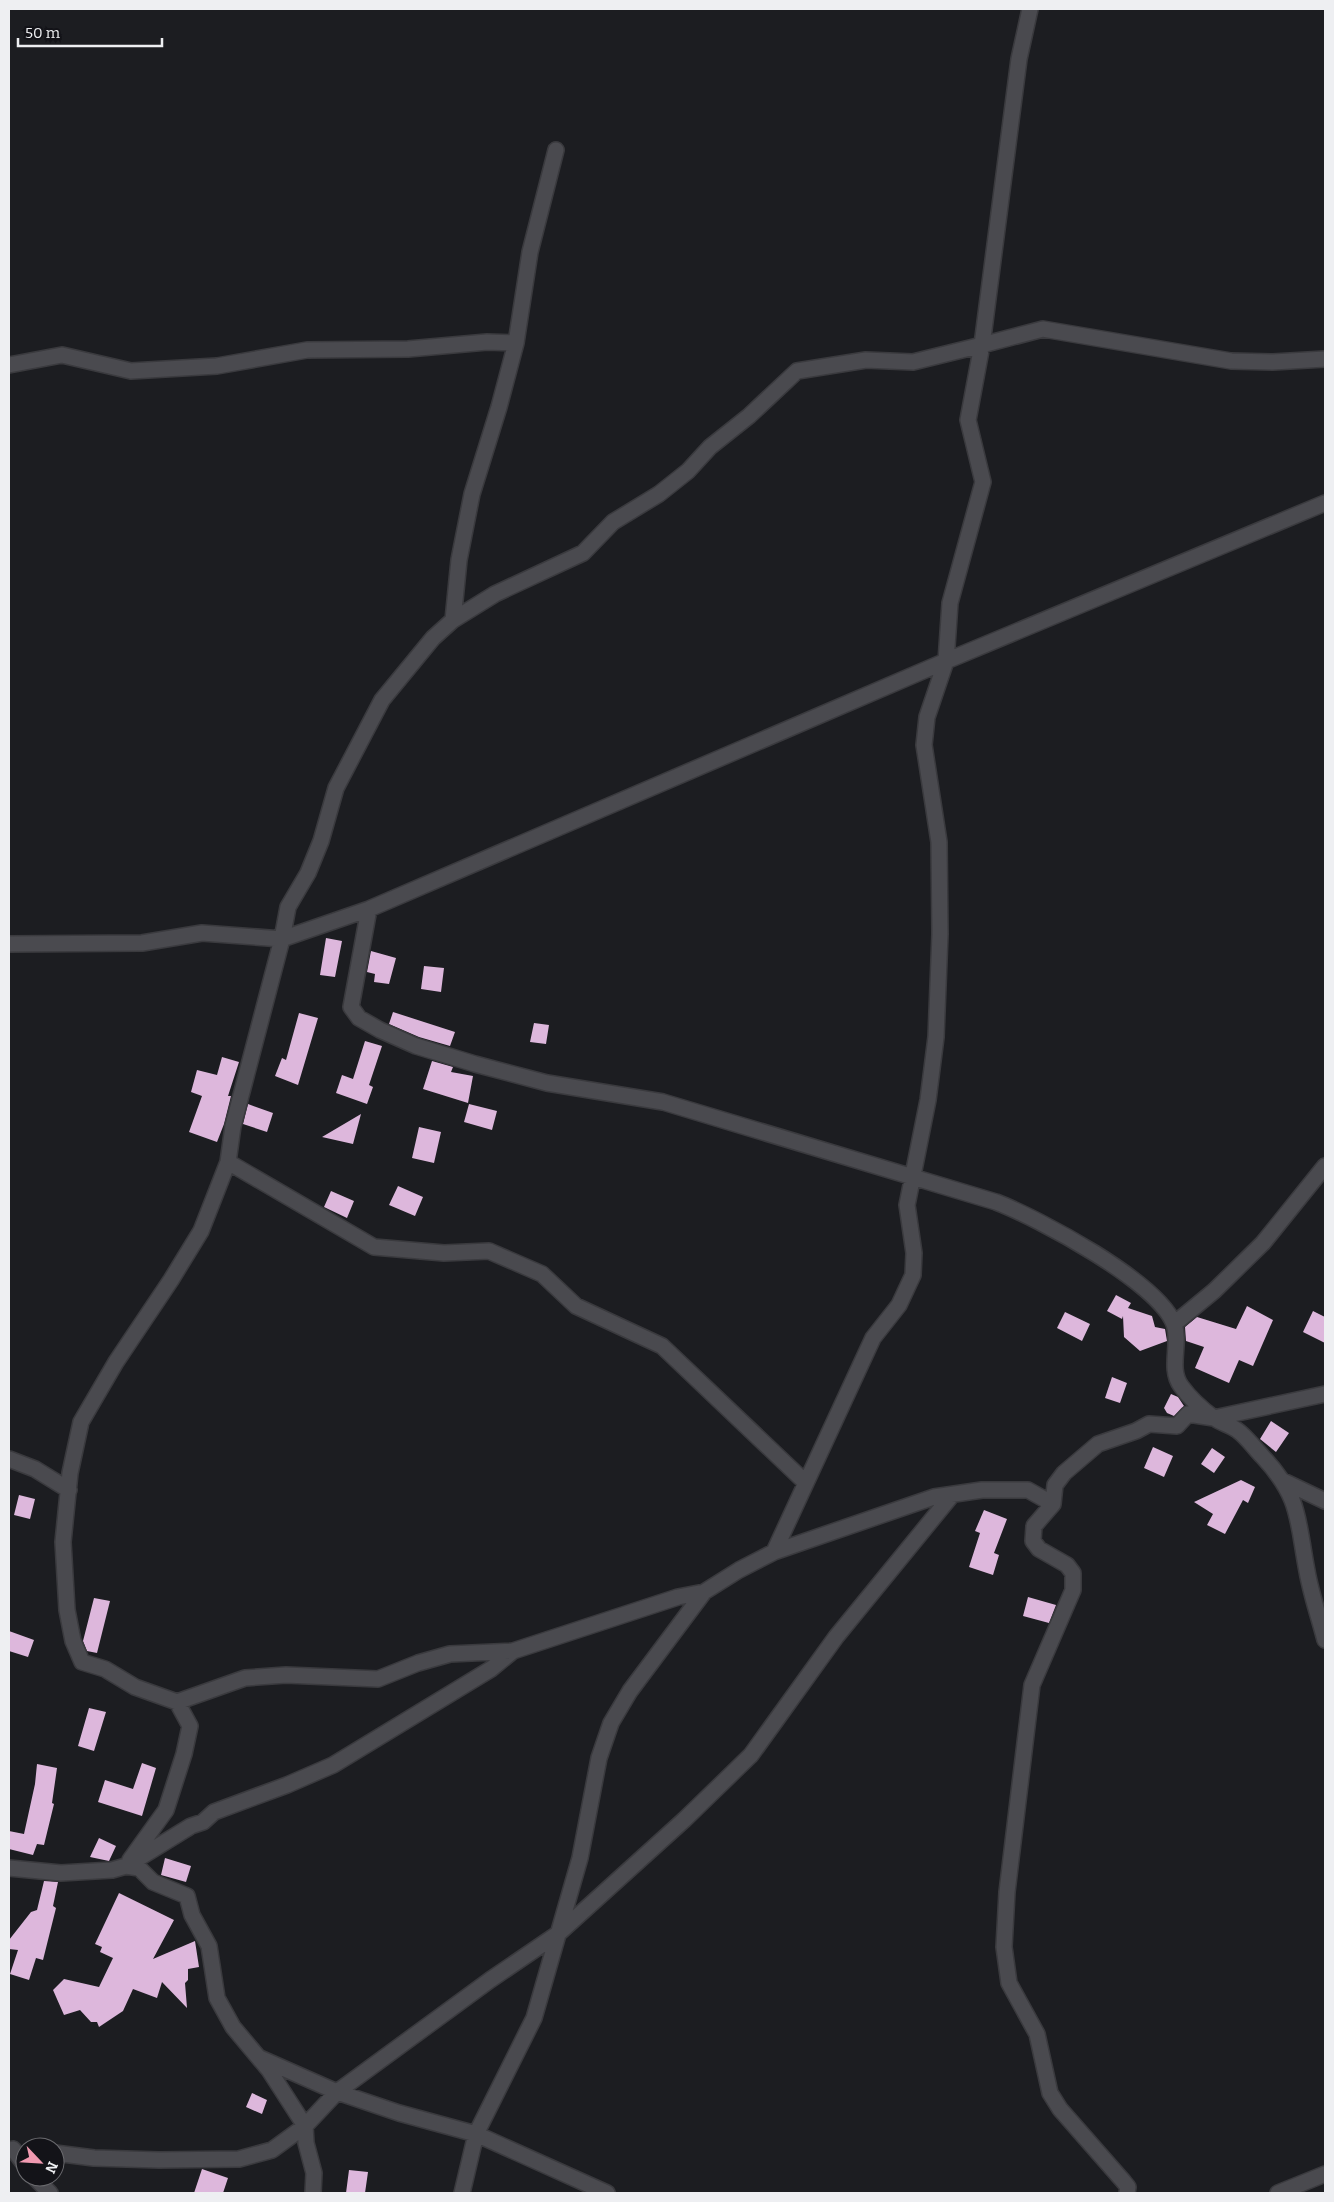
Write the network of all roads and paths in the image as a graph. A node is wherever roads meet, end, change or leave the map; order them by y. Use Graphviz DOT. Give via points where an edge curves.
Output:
graph roads {
  1 [pos="1030,9"];
  2 [pos="556,150"];
  3 [pos="516,343"];
  4 [pos="982,346"];
  5 [pos="1325,359"];
  6 [pos="9,365"];
  7 [pos="1325,503"];
  8 [pos="453,620"];
  9 [pos="946,661"];
  10 [pos="369,909"];
  11 [pos="282,939"];
  12 [pos="9,944"];
  13 [pos="228,1162"];
  14 [pos="1325,1166"];
  15 [pos="912,1178"];
  16 [pos="1174,1324"];
  17 [pos="1325,1394"];
  18 [pos="1214,1418"];
  19 [pos="9,1459"];
  20 [pos="1284,1481"];
  21 [pos="806,1483"];
  22 [pos="69,1490"];
  23 [pos="952,1495"];
  24 [pos="1325,1501"];
  25 [pos="1053,1504"];
  26 [pos="774,1552"];
  27 [pos="704,1592"];
  28 [pos="1325,1640"];
  29 [pos="513,1651"];
  30 [pos="177,1702"];
  31 [pos="126,1866"];
  32 [pos="9,1868"];
  33 [pos="559,1934"];
  34 [pos="259,2058"];
  35 [pos="337,2092"];
  36 [pos="305,2126"];
  37 [pos="476,2134"];
  38 [pos="65,2154"];
  39 [pos="1325,2174"];
  40 [pos="1129,2191"];
  41 [pos="313,2193"];
  42 [pos="462,2193"];
  43 [pos="607,2193"];
  44 [pos="1278,2193"];
  1 -- 4 [label="street" via="1019,60"];
  2 -- 3 [label="street" via="530,252"];
  3 -- 6 [label="street" via="307,350 217,366 141,370 62,355"];
  3 -- 8 [label="street" via="500,408 472,494 459,560"];
  4 -- 5 [label="street" via="1043,329 1231,361"];
  4 -- 8 [label="street" via="913,362 866,360 797,371 710,447 688,471 613,522 583,553 511,585"];
  4 -- 9 [label="street" via="968,420 984,482 950,603"];
  7 -- 9 [label="street"];
  8 -- 11 [label="street" via="433,638 382,700 355,750 336,788 308,873 288,907"];
  9 -- 10 [label="street"];
  9 -- 15 [label="street" via="927,717 924,745 938,842 940,934 936,1037 927,1109"];
  10 -- 11 [label="street"];
  10 -- 15 [label="street" via="351,1007 359,1018 380,1030 416,1046 475,1064 547,1083 663,1102"];
  11 -- 12 [label="street" via="202,933 142,943"];
  11 -- 13 [label="street" via="233,1126"];
  13 -- 21 [label="street" via="374,1247 444,1253 489,1251 542,1274 576,1306 662,1346"];
  13 -- 22 [label="street" via="201,1231 81,1422"];
  14 -- 16 [label="street" via="1263,1243 1214,1291"];
  15 -- 16 [label="street" via="996,1202 1028,1214 1071,1237 1147,1291 1166,1309"];
  15 -- 21 [label="street" via="908,1205 914,1253 913,1276 899,1305 873,1338"];
  16 -- 18 [label="street" via="1177,1380"];
  17 -- 18 [label="street"];
  18 -- 20 [label="street" via="1238,1431"];
  18 -- 25 [label="street" via="1188,1414 1177,1426 1149,1424 1098,1444 1055,1485"];
  19 -- 22 [label="street" via="36,1469"];
  20 -- 24 [label="street"];
  20 -- 28 [label="street" via="1296,1505 1307,1572"];
  21 -- 26 [label="street"];
  22 -- 30 [label="street" via="63,1542 67,1610 73,1640 82,1662"];
  23 -- 25 [label="street" via="982,1490 1028,1490"];
  23 -- 26 [label="street" via="934,1497"];
  23 -- 33 [label="street" via="836,1637 751,1755"];
  25 -- 40 [label="street" via="1034,1526 1033,1541 1039,1549 1066,1564 1073,1573 1073,1590 1032,1685 1007,1892 1004,1947 1009,1983 1037,2034 1050,2093"];
  26 -- 27 [label="street"];
  27 -- 29 [label="street" via="678,1597"];
  27 -- 33 [label="street" via="630,1691 611,1723 599,1758 580,1858"];
  29 -- 30 [label="street" via="450,1654 418,1662 378,1679 286,1675 244,1678"];
  29 -- 31 [label="street" via="490,1669 333,1765 214,1812 203,1822 190,1826"];
  30 -- 31 [label="street" via="190,1726 184,1754 166,1810"];
  31 -- 32 [label="street" via="61,1873"];
  31 -- 34 [label="street" via="138,1868 154,1882 188,1896 192,1915 209,1946 217,1998 233,2027"];
  33 -- 35 [label="street" via="490,1980"];
  33 -- 37 [label="street" via="534,2018"];
  34 -- 35 [label="street"];
  34 -- 36 [label="street"];
  35 -- 36 [label="street"];
  35 -- 37 [label="street"];
  36 -- 38 [label="street" via="272,2150 239,2159 159,2160"];
  36 -- 41 [label="street" via="314,2174"];
  37 -- 42 [label="street"];
  37 -- 43 [label="street"];
  39 -- 44 [label="street"];
}
